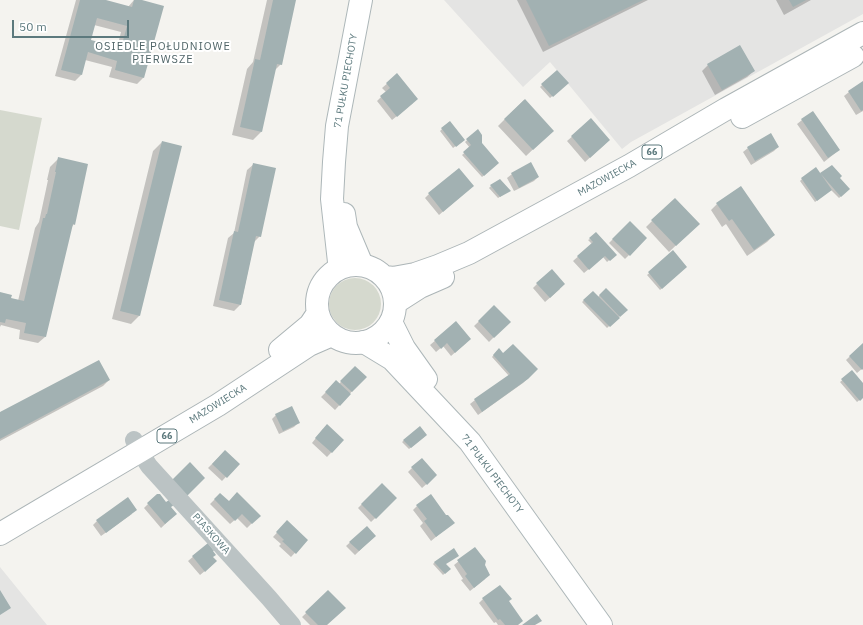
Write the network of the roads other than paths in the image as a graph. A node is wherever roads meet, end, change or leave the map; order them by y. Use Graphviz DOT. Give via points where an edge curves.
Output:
graph roads {
  1 [pos="361,0"];
  2 [pos="863,33"];
  3 [pos="863,50"];
  4 [pos="334,162"];
  5 [pos="362,265"];
  6 [pos="340,267"];
  7 [pos="385,277"];
  8 [pos="393,312"];
  9 [pos="318,313"];
  10 [pos="332,335"];
  11 [pos="364,342"];
  12 [pos="470,442"];
  13 [pos="137,446"];
  14 [pos="0,519"];
  15 [pos="0,534"];
  16 [pos="292,625"];
  17 [pos="601,625"];
  1 -- 4 [label="main road, 71 PUŁKU PIECHOTY"];
  2 -- 7 [label="main road, MAZOWIECKA / 66" via="629,166 468,253 415,274"];
  3 -- 8 [label="main road, MAZOWIECKA / 66" via="501,249 420,287"];
  4 -- 5 [label="main road, 71 PUŁKU PIECHOTY" via="346,227"];
  4 -- 6 [label="main road, 71 PUŁKU PIECHOTY" via="332,199"];
  5 -- 6 [label="main road"];
  5 -- 7 [label="main road" via="379,271"];
  6 -- 9 [label="main road" via="322,283 317,298"];
  7 -- 8 [label="main road" via="394,294"];
  8 -- 11 [label="main road" via="386,329 372,340"];
  8 -- 12 [label="main road" via="404,348"];
  9 -- 10 [label="main road" via="321,322"];
  9 -- 13 [label="main road, MAZOWIECKA / 66" via="310,325 283,348 167,419"];
  10 -- 11 [label="main road" via="353,343"];
  10 -- 13 [label="main road, MAZOWIECKA / 66" via="309,345 218,405"];
  11 -- 12 [label="main road, 71 PUŁKU PIECHOTY" via="392,359"];
  12 -- 17 [label="main road, 71 PUŁKU PIECHOTY"];
  13 -- 14 [label="main road, MAZOWIECKA / 66"];
  13 -- 15 [label="main road, MAZOWIECKA / 66"];
  13 -- 16 [label="street, PIASKOWA" via="149,466"];
}
